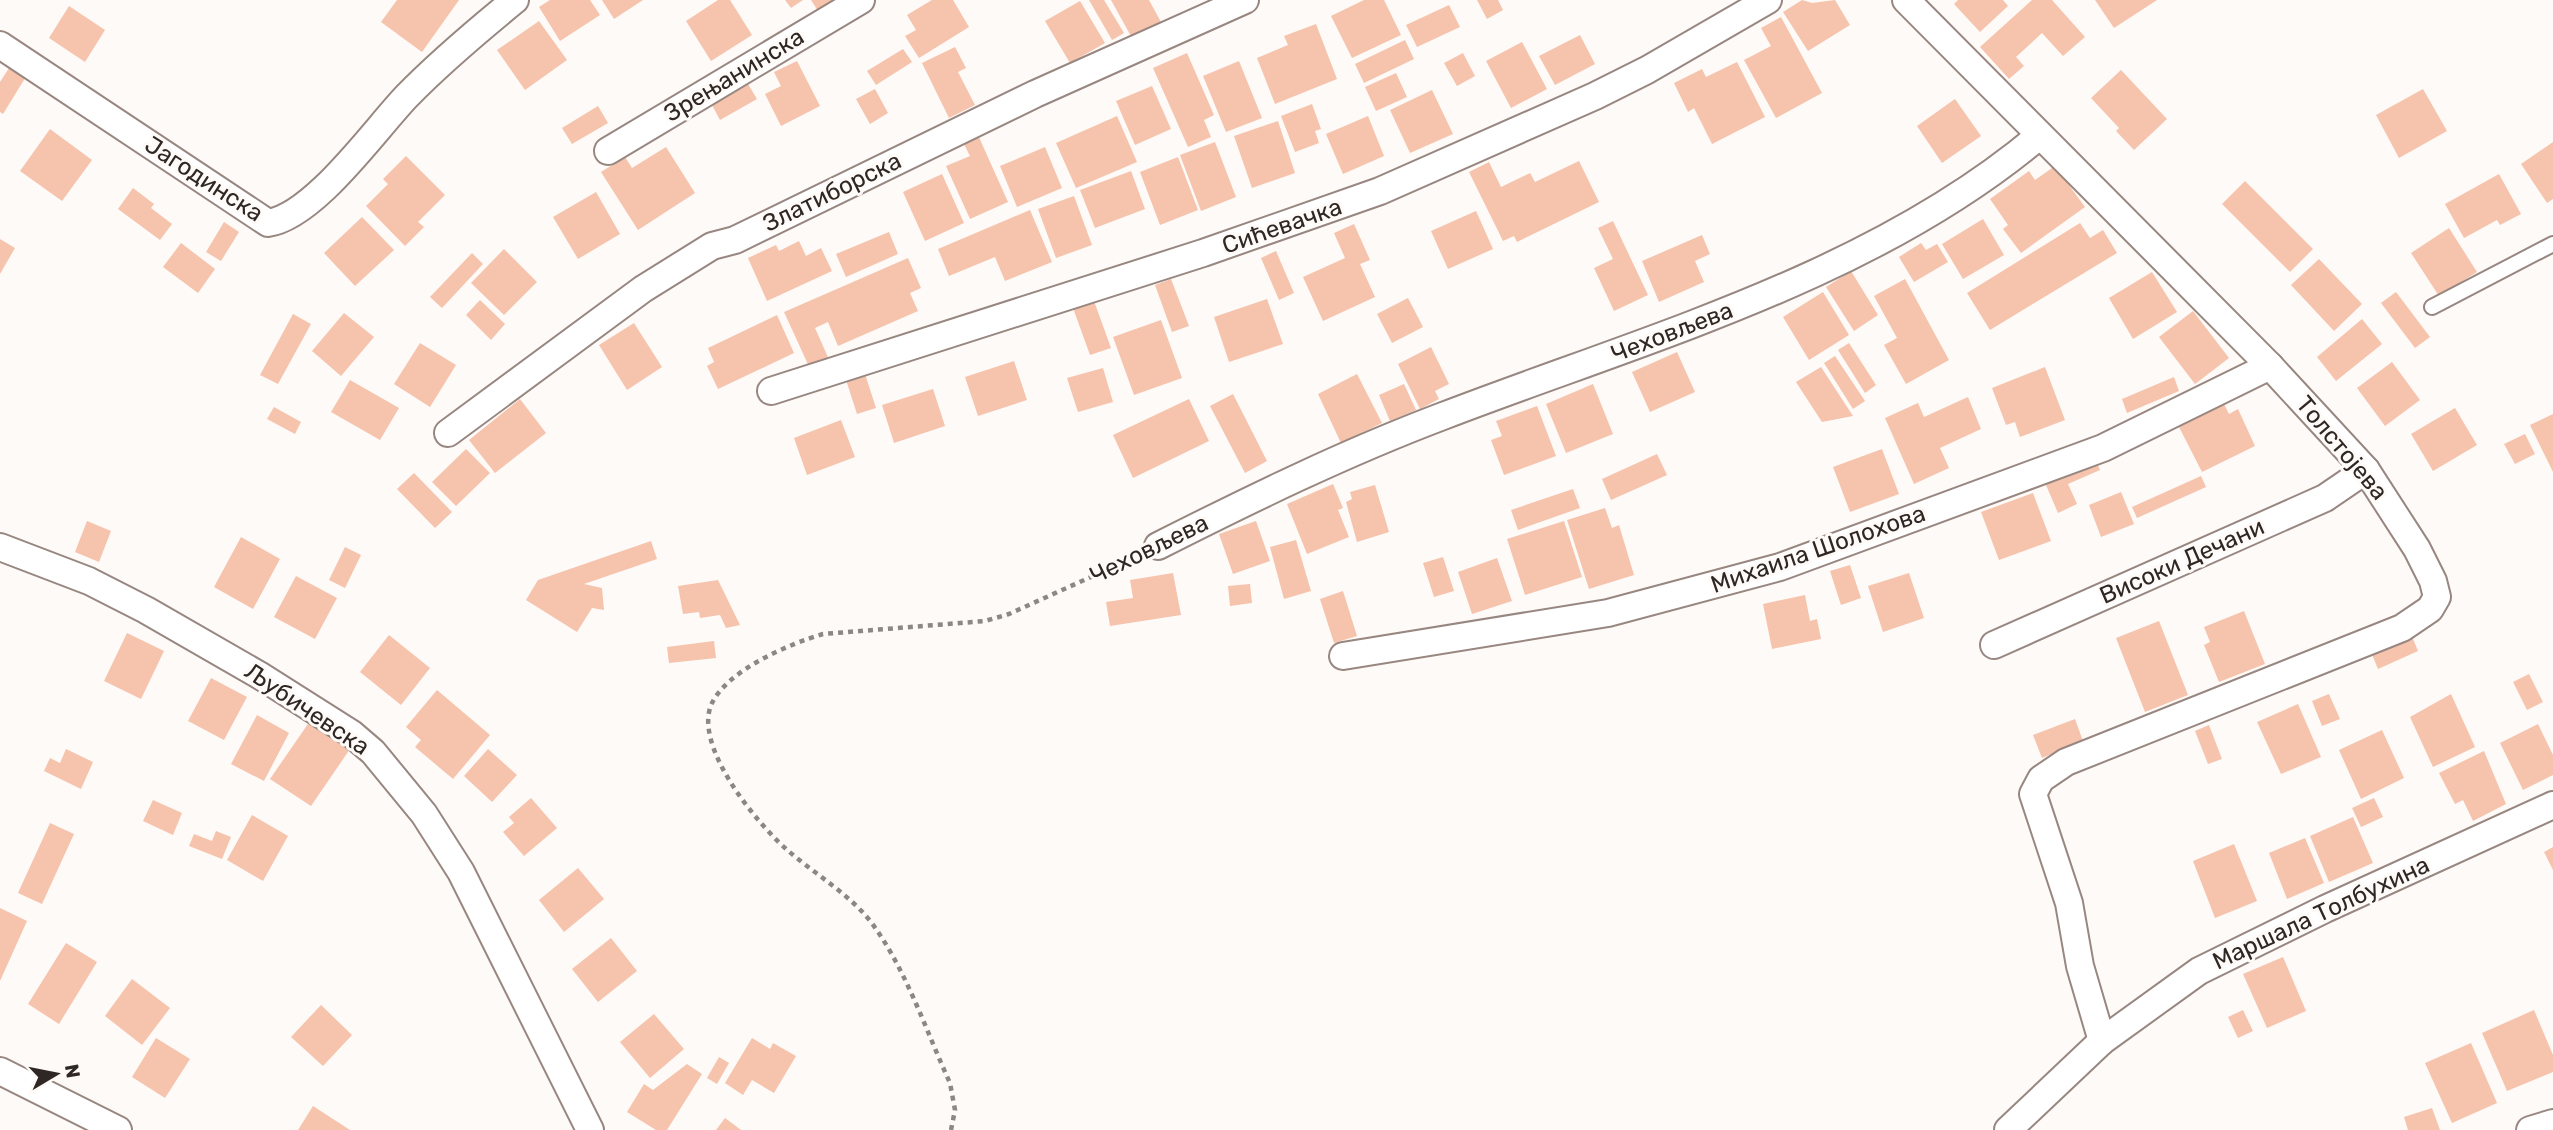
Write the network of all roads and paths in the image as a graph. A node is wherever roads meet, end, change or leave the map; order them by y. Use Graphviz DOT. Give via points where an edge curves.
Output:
graph roads {
  1 [pos="515,0"];
  2 [pos="861,0"];
  3 [pos="1245,0"];
  4 [pos="1768,0"];
  5 [pos="1906,0"];
  6 [pos="0,45"];
  7 [pos="2039,136"];
  8 [pos="608,151"];
  9 [pos="2553,244"];
  10 [pos="2432,307"];
  11 [pos="2270,366"];
  12 [pos="771,391"];
  13 [pos="448,433"];
  14 [pos="2366,470"];
  15 [pos="1158,546"];
  16 [pos="0,547"];
  17 [pos="1994,645"];
  18 [pos="1343,656"];
  19 [pos="2553,805"];
  20 [pos="2102,1041"];
  21 [pos="1,1072"];
  22 [pos="2553,1122"];
  23 [pos="118,1130"];
  24 [pos="590,1130"];
  25 [pos="951,1130"];
  26 [pos="2008,1130"];
  27 [pos="2530,1130"];
  1 -- 6 [label="street, Јагодинска" via="407,97 309,202 282,221 268,223"];
  2 -- 8 [label="street, Зрењанинска"];
  3 -- 13 [label="street, Златиборска" via="1035,94 735,240 712,246 643,289"];
  4 -- 12 [label="street, Сићевачка" via="1605,91 1380,191 1203,253"];
  5 -- 7 [label="street, Толстојева"];
  7 -- 11 [label="street, Толстојева"];
  7 -- 15 [label="street, Чеховљева" via="2001,168 1909,225 1734,309 1441,416 1272,489"];
  9 -- 10 [label="lane"];
  11 -- 14 [label="street, Толстојева"];
  11 -- 18 [label="street, Михаила Шолохова" via="2103,448 1780,567 1608,613"];
  14 -- 17 [label="street, Високи Дечани" via="2325,498"];
  14 -- 20 [label="street, Толстојева" via="2433,581 2437,597 2430,609 2402,628 2066,762 2037,783 2033,794 2069,903 2080,966"];
  15 -- 25 [label="path, Чеховљева" via="985,621 806,639 757,662 725,684 711,704 714,747 732,786 760,824 876,929 950,1083 955,1110"];
  16 -- 24 [label="street, Љубичевска" via="89,581 146,610 259,675 373,752 424,814 461,872"];
  19 -- 20 [label="street, Маршала Толбухина" via="2199,971"];
  20 -- 26 [label="street, Маршала Толбухина"];
  21 -- 23 [label="street"];
  22 -- 27 [label="street"];
}
